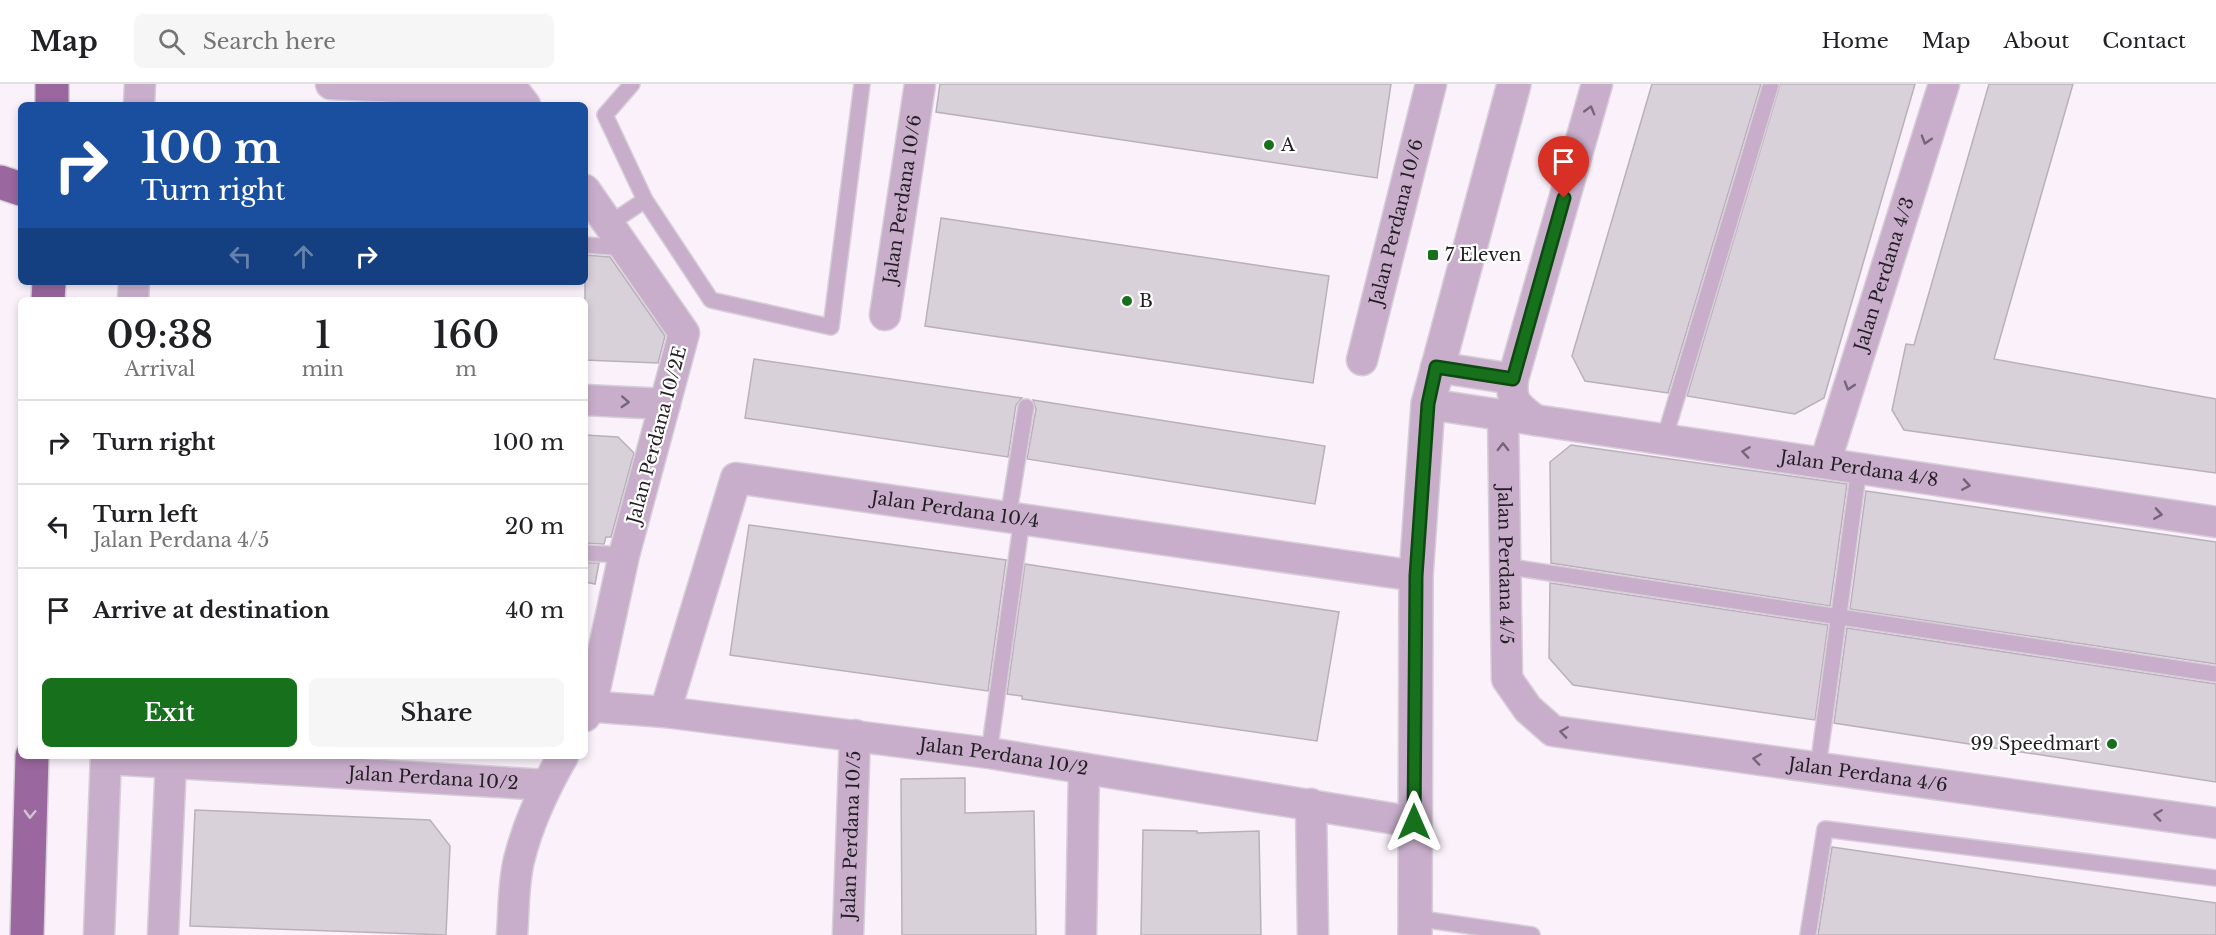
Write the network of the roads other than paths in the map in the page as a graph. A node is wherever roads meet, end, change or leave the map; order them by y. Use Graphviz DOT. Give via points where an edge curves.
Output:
graph roads {
  1 [pos="52,84"];
  2 [pos="140,84"];
  3 [pos="331,84"];
  4 [pos="632,84"];
  5 [pos="862,84"];
  6 [pos="920,84"];
  7 [pos="1431,84"];
  8 [pos="1514,84"];
  9 [pos="1597,84"];
  10 [pos="1771,84"];
  11 [pos="1944,84"];
  12 [pos="520,98"];
  13 [pos="52,102"];
  14 [pos="139,102"];
  15 [pos="0,182"];
  16 [pos="18,188"];
  17 [pos="588,194"];
  18 [pos="645,200"];
  19 [pos="618,236"];
  20 [pos="588,244"];
  21 [pos="885,315"];
  22 [pos="1362,360"];
  23 [pos="1436,367"];
  24 [pos="1513,379"];
  25 [pos="588,400"];
  26 [pos="665,404"];
  27 [pos="1428,404"];
  28 [pos="1026,406"];
  29 [pos="1503,415"];
  30 [pos="1535,420"];
  31 [pos="1664,440"];
  32 [pos="1825,463"];
  33 [pos="1859,468"];
  34 [pos="1015,519"];
  35 [pos="2216,522"];
  36 [pos="588,553"];
  37 [pos="624,555"];
  38 [pos="1504,566"];
  39 [pos="1416,576"];
  40 [pos="1839,616"];
  41 [pos="2216,674"];
  42 [pos="588,706"];
  43 [pos="1528,709"];
  44 [pos="588,710"];
  45 [pos="665,712"];
  46 [pos="855,735"];
  47 [pos="989,753"];
  48 [pos="32,759"];
  49 [pos="106,759"];
  50 [pos="122,759"];
  51 [pos="561,759"];
  52 [pos="171,762"];
  53 [pos="1818,767"];
  54 [pos="1084,769"];
  55 [pos="547,784"];
  56 [pos="1311,804"];
  57 [pos="1414,822"];
  58 [pos="2216,823"];
  59 [pos="2216,878"];
  60 [pos="1414,927"];
  61 [pos="1488,932"];
  62 [pos="27,935"];
  63 [pos="99,935"];
  64 [pos="163,935"];
  65 [pos="512,935"];
  66 [pos="848,935"];
  67 [pos="1081,935"];
  68 [pos="1313,935"];
  69 [pos="1532,935"];
  70 [pos="1808,935"];
  1 -- 13 [label="highway"];
  2 -- 14 [label="street"];
  3 -- 12 [label="street"];
  4 -- 18 [label="lane" via="605,115"];
  5 -- 18 [label="lane" via="831,327 711,300"];
  6 -- 21 [label="street, Jalan Perdana 10/6"];
  7 -- 22 [label="street, Jalan Perdana 10/6"];
  8 -- 23 [label="street"];
  24 -- 9 [label="street, one-way"];
  10 -- 31 [label="lane"];
  11 -- 32 [label="street, Jalan Perdana 4/3, one-way"];
  15 -- 16 [label="highway"];
  17 -- 19 [label="street, Jalan Perdana 10/2E"];
  18 -- 19 [label="lane"];
  19 -- 20 [label="lane"];
  19 -- 26 [label="street, Jalan Perdana 10/2E" via="684,333"];
  23 -- 24 [label="street"];
  23 -- 27 [label="street"];
  24 -- 30 [label="street" via="1515,403"];
  25 -- 26 [label="street, one-way"];
  26 -- 37 [label="street, Jalan Perdana 10/2E"];
  27 -- 29 [label="street, Jalan Perdana 4/8"];
  27 -- 39 [label="street"];
  28 -- 34 [label="lane"];
  29 -- 30 [label="street, Jalan Perdana 4/8"];
  38 -- 29 [label="street, Jalan Perdana 4/5, one-way"];
  30 -- 31 [label="street, Jalan Perdana 4/8"];
  32 -- 31 [label="street, Jalan Perdana 4/8, one-way"];
  32 -- 33 [label="street, Jalan Perdana 4/8"];
  33 -- 35 [label="street, Jalan Perdana 4/8, one-way"];
  33 -- 40 [label="lane"];
  34 -- 39 [label="street, Jalan Perdana 10/4"];
  34 -- 45 [label="street, Jalan Perdana 10/4" via="736,478"];
  34 -- 47 [label="lane"];
  36 -- 37 [label="lane"];
  37 -- 42 [label="street, Jalan Perdana 10/2E"];
  38 -- 40 [label="lane"];
  38 -- 43 [label="street, Jalan Perdana 4/5" via="1507,679"];
  39 -- 57 [label="street"];
  40 -- 41 [label="lane"];
  40 -- 53 [label="lane"];
  53 -- 43 [label="street, Jalan Perdana 4/6, one-way" via="1553,731"];
  44 -- 45 [label="street, Jalan Perdana 10/2"];
  45 -- 46 [label="street, Jalan Perdana 10/2"];
  46 -- 47 [label="street, Jalan Perdana 10/2"];
  46 -- 66 [label="street, Jalan Perdana 10/5"];
  47 -- 54 [label="street, Jalan Perdana 10/2"];
  48 -- 62 [label="highway, one-way"];
  49 -- 63 [label="street, Jalan Perdana 10/2"];
  50 -- 52 [label="street, Jalan Perdana 10/2"];
  51 -- 55 [label="street"];
  52 -- 55 [label="street, Jalan Perdana 10/2"];
  52 -- 64 [label="street"];
  58 -- 53 [label="street, Jalan Perdana 4/6, one-way"];
  54 -- 56 [label="street, Jalan Perdana 10/2"];
  54 -- 67 [label="street"];
  55 -- 65 [label="street" via="518,862"];
  56 -- 57 [label="street, Jalan Perdana 10/2"];
  56 -- 68 [label="street"];
  57 -- 60 [label="street"];
  59 -- 70 [label="lane" via="1825,829"];
  60 -- 61 [label="lane"];
  61 -- 69 [label="lane"];
}
